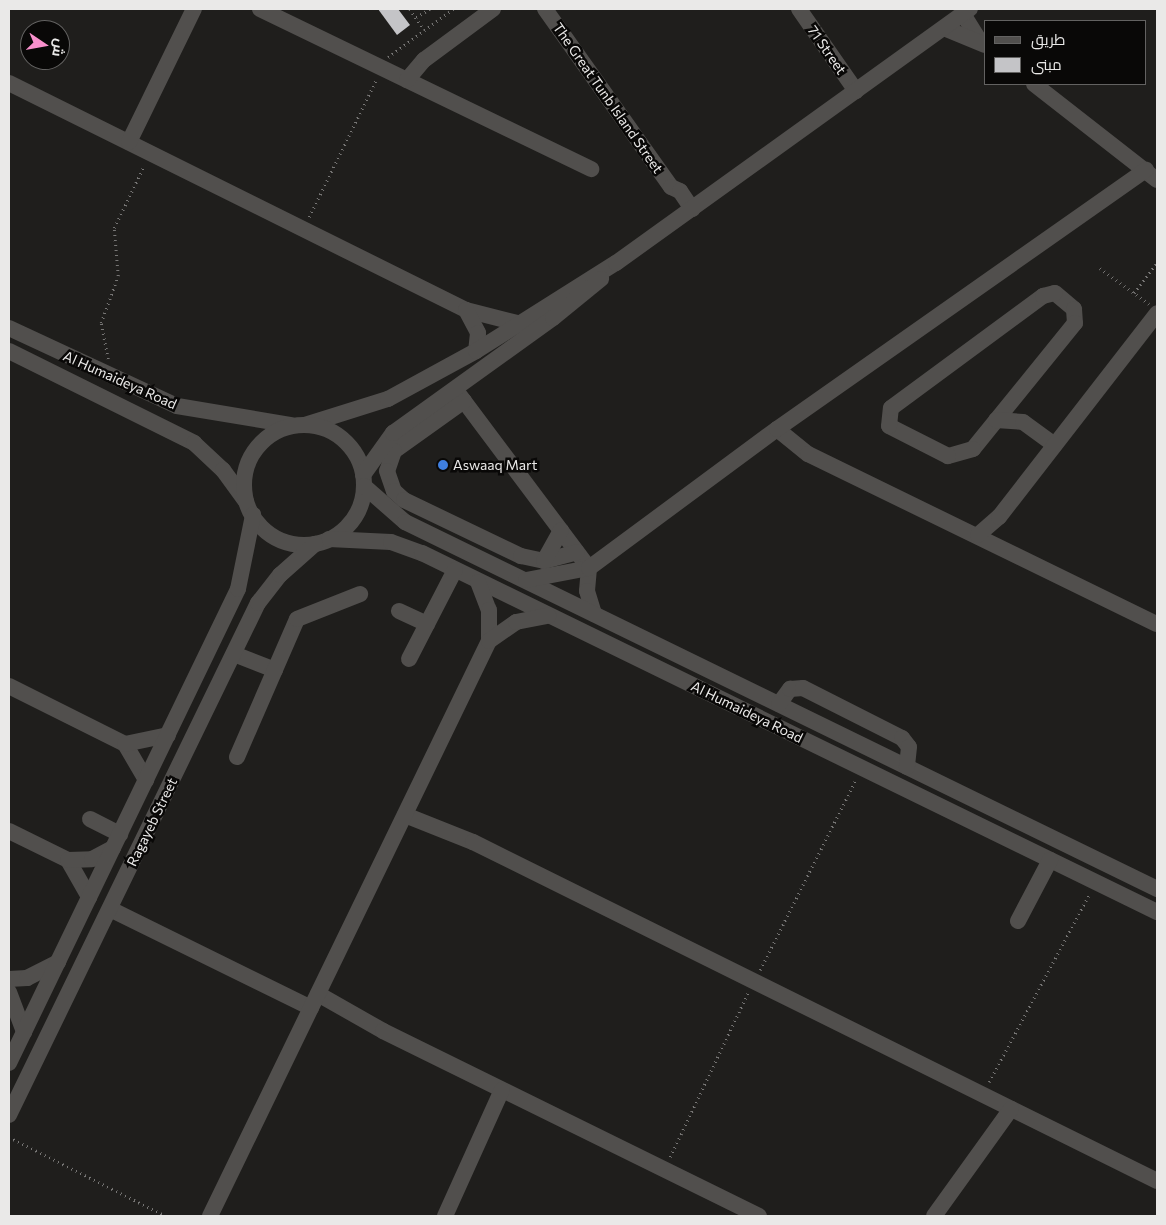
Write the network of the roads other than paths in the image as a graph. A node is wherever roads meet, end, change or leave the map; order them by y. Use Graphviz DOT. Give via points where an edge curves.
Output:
graph roads {
  1 [pos="194,9"];
  2 [pos="260,9"];
  3 [pos="493,9"];
  4 [pos="545,9"];
  5 [pos="799,9"];
  6 [pos="967,12"];
  7 [pos="283,14"];
  8 [pos="944,28"];
  9 [pos="982,43"];
  10 [pos="407,80"];
  11 [pos="9,83"];
  12 [pos="1035,85"];
  13 [pos="856,91"];
  14 [pos="129,142"];
  15 [pos="591,169"];
  16 [pos="1146,171"];
  17 [pos="687,212"];
  18 [pos="616,263"];
  19 [pos="466,310"];
  20 [pos="1157,312"];
  21 [pos="517,323"];
  22 [pos="9,328"];
  23 [pos="9,351"];
  24 [pos="476,351"];
  25 [pos="460,395"];
  26 [pos="1014,397"];
  27 [pos="996,420"];
  28 [pos="1024,422"];
  29 [pos="300,426"];
  30 [pos="777,430"];
  31 [pos="1055,445"];
  32 [pos="363,480"];
  33 [pos="250,510"];
  34 [pos="561,530"];
  35 [pos="480,536"];
  36 [pos="983,538"];
  37 [pos="322,542"];
  38 [pos="450,544"];
  39 [pos="577,552"];
  40 [pos="544,561"];
  41 [pos="589,568"];
  42 [pos="455,570"];
  43 [pos="526,580"];
  44 [pos="478,582"];
  45 [pos="360,594"];
  46 [pos="400,611"];
  47 [pos="594,614"];
  48 [pos="549,616"];
  49 [pos="427,624"];
  50 [pos="1157,624"];
  51 [pos="489,641"];
  52 [pos="234,654"];
  53 [pos="409,659"];
  54 [pos="274,670"];
  55 [pos="9,686"];
  56 [pos="779,704"];
  57 [pos="168,735"];
  58 [pos="124,744"];
  59 [pos="237,756"];
  60 [pos="907,767"];
  61 [pos="146,780"];
  62 [pos="407,810"];
  63 [pos="90,819"];
  64 [pos="9,831"];
  65 [pos="117,841"];
  66 [pos="68,860"];
  67 [pos="1050,860"];
  68 [pos="1157,889"];
  69 [pos="89,897"];
  70 [pos="110,909"];
  71 [pos="1157,912"];
  72 [pos="1018,921"];
  73 [pos="58,962"];
  74 [pos="9,979"];
  75 [pos="9,992"];
  76 [pos="314,1002"];
  77 [pos="24,1032"];
  78 [pos="9,1063"];
  79 [pos="506,1092"];
  80 [pos="1007,1106"];
  81 [pos="9,1115"];
  82 [pos="1157,1181"];
  83 [pos="210,1216"];
  84 [pos="445,1216"];
  85 [pos="759,1216"];
  86 [pos="934,1216"];
  1 -- 14 [label="street"];
  2 -- 7 [label="street"];
  3 -- 10 [label="street" via="424,60"];
  4 -- 17 [label="street, The Great Tunb Island Street" via="671,187 670,195"];
  5 -- 13 [label="street, 71 Street"];
  6 -- 8 [label="street"];
  6 -- 9 [label="street"];
  7 -- 10 [label="street"];
  8 -- 9 [label="street"];
  8 -- 13 [label="street"];
  10 -- 15 [label="street"];
  11 -- 14 [label="street"];
  12 -- 16 [label="street"];
  13 -- 17 [label="street"];
  14 -- 19 [label="street"];
  16 -- 30 [label="street" via="1119,185"];
  17 -- 18 [label="street"];
  18 -- 21 [label="street"];
  18 -- 25 [label="street" via="570,306"];
  19 -- 21 [label="street"];
  19 -- 24 [label="street" via="478,333"];
  20 -- 31 [label="street"];
  21 -- 24 [label="street"];
  22 -- 29 [label="street, Al Humaideya Road" via="103,374 192,410"];
  23 -- 33 [label="street, Al Humaideya Road" via="194,443 223,470"];
  24 -- 29 [label="street" via="388,399"];
  25 -- 32 [label="street" via="393,434"];
  25 -- 34 [label="street"];
  25 -- 35 [label="street" via="399,446 388,464 388,478 404,500"];
  26 -- 27 [label="street"];
  26 -- 27 [label="street" via="1074,323 1074,309 1059,295 1043,296 891,408 886,417 892,429 954,457 973,449"];
  26 -- 28 [label="street"];
  27 -- 28 [label="street"];
  28 -- 31 [label="street"];
  29 -- 32 [label="street" via="326,429 343,440 356,456"];
  29 -- 33 [label="street" via="267,438 253,454 245,479"];
  30 -- 36 [label="street" via="808,454"];
  30 -- 41 [label="street"];
  31 -- 36 [label="street"];
  32 -- 37 [label="street" via="352,521"];
  32 -- 38 [label="street, Al Humaideya Road" via="396,518"];
  33 -- 37 [label="street" via="280,539"];
  33 -- 57 [label="street, Ragayeb Street" via="238,589"];
  34 -- 39 [label="street"];
  34 -- 40 [label="street"];
  35 -- 38 [label="street"];
  35 -- 40 [label="street" via="521,556"];
  36 -- 50 [label="street"];
  37 -- 42 [label="street, Al Humaideya Road" via="391,542"];
  37 -- 52 [label="street, Ragayeb Street" via="264,594"];
  38 -- 43 [label="street, Al Humaideya Road"];
  39 -- 40 [label="street"];
  39 -- 41 [label="street"];
  41 -- 43 [label="street"];
  41 -- 47 [label="street" via="588,591"];
  42 -- 44 [label="street, Al Humaideya Road"];
  42 -- 49 [label="street"];
  43 -- 47 [label="street, Al Humaideya Road"];
  44 -- 48 [label="street, Al Humaideya Road"];
  44 -- 51 [label="street" via="489,610"];
  45 -- 54 [label="street" via="302,614"];
  46 -- 49 [label="street"];
  47 -- 56 [label="street, Al Humaideya Road"];
  48 -- 51 [label="street" via="516,622"];
  48 -- 67 [label="street, Al Humaideya Road"];
  49 -- 53 [label="street"];
  51 -- 62 [label="street"];
  52 -- 54 [label="street"];
  52 -- 70 [label="street, Ragayeb Street"];
  54 -- 59 [label="street"];
  55 -- 58 [label="street"];
  56 -- 60 [label="street, Al Humaideya Road"];
  56 -- 60 [label="street" via="790,689 803,688 902,738 909,747"];
  57 -- 58 [label="street"];
  57 -- 61 [label="street, Ragayeb Street"];
  58 -- 61 [label="street"];
  60 -- 68 [label="street, Al Humaideya Road"];
  61 -- 65 [label="street, Ragayeb Street"];
  62 -- 76 [label="street"];
  62 -- 80 [label="street"];
  63 -- 65 [label="street"];
  64 -- 66 [label="street"];
  65 -- 66 [label="street" via="92,859"];
  65 -- 69 [label="street, Ragayeb Street"];
  66 -- 69 [label="street"];
  67 -- 71 [label="street, Al Humaideya Road"];
  67 -- 72 [label="street"];
  69 -- 73 [label="street, Ragayeb Street"];
  70 -- 76 [label="street"];
  70 -- 81 [label="street, Ragayeb Street"];
  73 -- 74 [label="street" via="27,978"];
  73 -- 77 [label="street, Ragayeb Street"];
  75 -- 77 [label="street"];
  76 -- 79 [label="street" via="383,1031"];
  76 -- 83 [label="street"];
  77 -- 78 [label="street, Ragayeb Street"];
  79 -- 84 [label="street"];
  79 -- 85 [label="street"];
  80 -- 82 [label="street"];
  80 -- 86 [label="street"];
}
